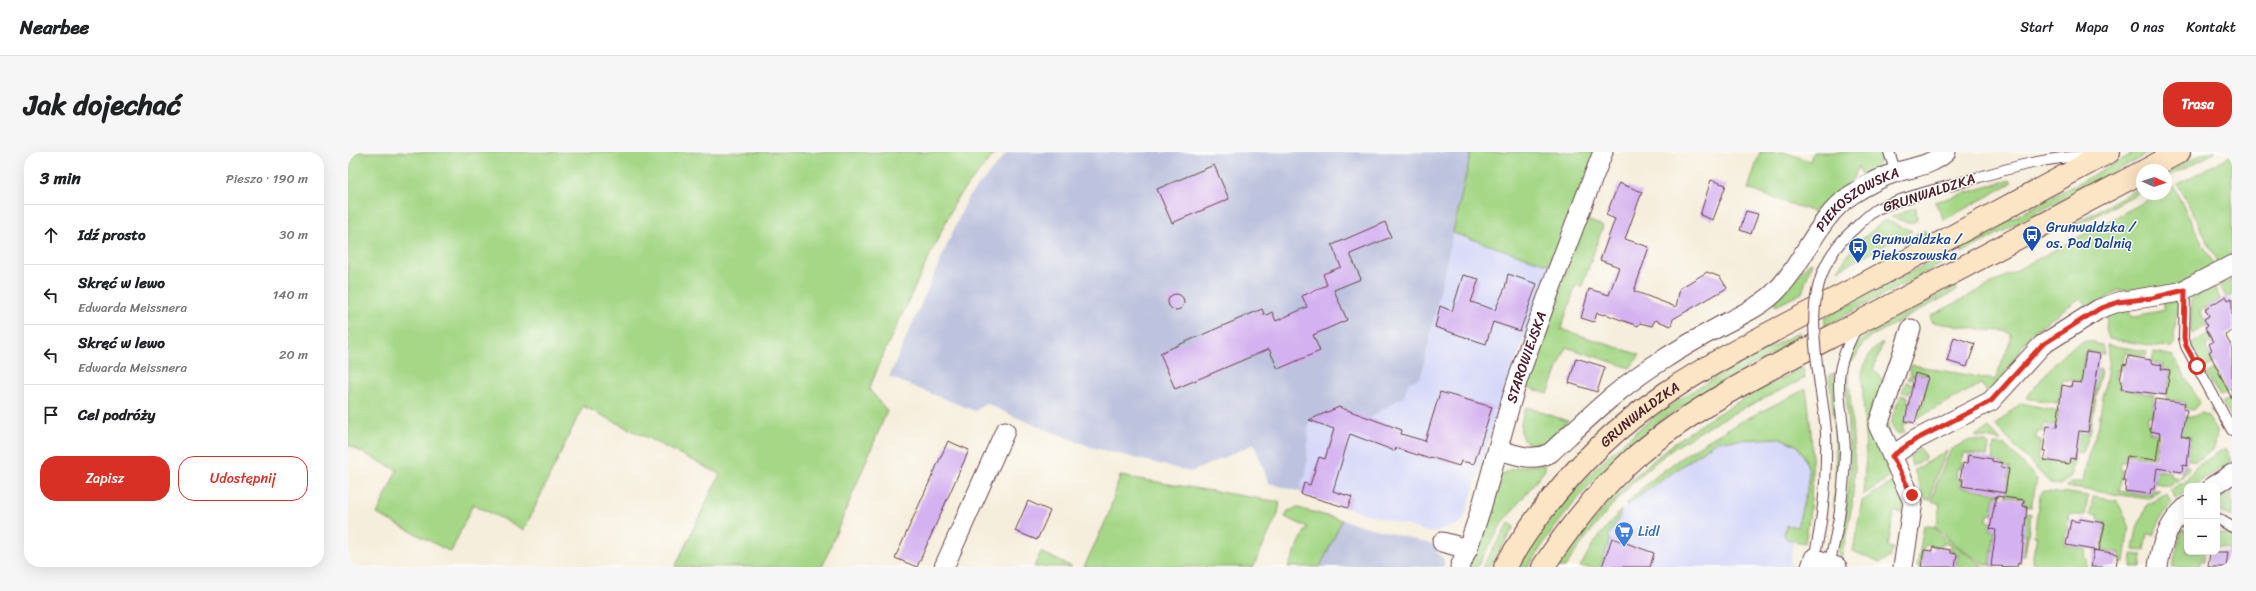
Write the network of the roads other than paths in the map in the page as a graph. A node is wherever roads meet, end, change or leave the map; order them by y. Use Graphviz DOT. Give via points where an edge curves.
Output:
graph roads {
  1 [pos="1603,152"];
  2 [pos="1889,152"];
  3 [pos="1946,152"];
  4 [pos="2179,152"];
  5 [pos="2105,154"];
  6 [pos="2157,164"];
  7 [pos="1896,173"];
  8 [pos="2136,175"];
  9 [pos="2232,265"];
  10 [pos="2185,290"];
  11 [pos="1859,322"];
  12 [pos="1911,329"];
  13 [pos="2232,430"];
  14 [pos="1005,431"];
  15 [pos="1499,450"];
  16 [pos="1892,456"];
  17 [pos="2232,474"];
  18 [pos="2218,483"];
  19 [pos="2184,509"];
  20 [pos="2219,519"];
  21 [pos="2232,526"];
  22 [pos="1442,542"];
  23 [pos="1468,549"];
  24 [pos="1824,565"];
  25 [pos="944,567"];
  26 [pos="1460,567"];
  27 [pos="1505,567"];
  28 [pos="1543,567"];
  29 [pos="1903,567"];
  30 [pos="2158,567"];
  1 -- 15 [label="street, STAROWIEJSKA" via="1519,377"];
  2 -- 7 [label="lane"];
  3 -- 7 [label="street, PIEKOSZOWSKA" via="1932,162"];
  4 -- 6 [label="main road"];
  5 -- 24 [label="lane, GRUNWALDZKA, bridge" via="2062,156 2017,166 1900,200 1876,210 1847,234 1828,261 1816,295 1813,326 1826,432"];
  5 -- 27 [label="main road, GRUNWALDZKA" via="1749,345 1665,394 1618,430 1574,472 1537,519"];
  7 -- 15 [label="street, PIEKOSZOWSKA" via="1871,183 1840,205 1821,226 1790,275 1773,295 1754,309 1689,344 1629,382 1550,453 1526,458"];
  8 -- 11 [label="main road, GRUNWALDZKA"];
  9 -- 10 [label="street"];
  10 -- 13 [label="lane" via="2186,346"];
  10 -- 16 [label="street" via="2152,298 2118,302 2099,309 2042,345 1991,401 1915,440"];
  11 -- 24 [label="lane, GRUNWALDZKA" via="1844,354 1839,379 1844,475 1840,523"];
  11 -- 28 [label="main road, GRUNWALDZKA" via="1723,396 1656,441 1594,499 1570,527"];
  12 -- 16 [label="street" via="1878,425"];
  14 -- 25 [label="street"];
  15 -- 23 [label="street, STAROWIEJSKA"];
  16 -- 29 [label="street" via="1914,502"];
  17 -- 18 [label="street"];
  19 -- 30 [label="street" via="2168,530 2162,544"];
  20 -- 21 [label="lane"];
  22 -- 23 [label="street"];
  23 -- 26 [label="street, STAROWIEJSKA"];
}
